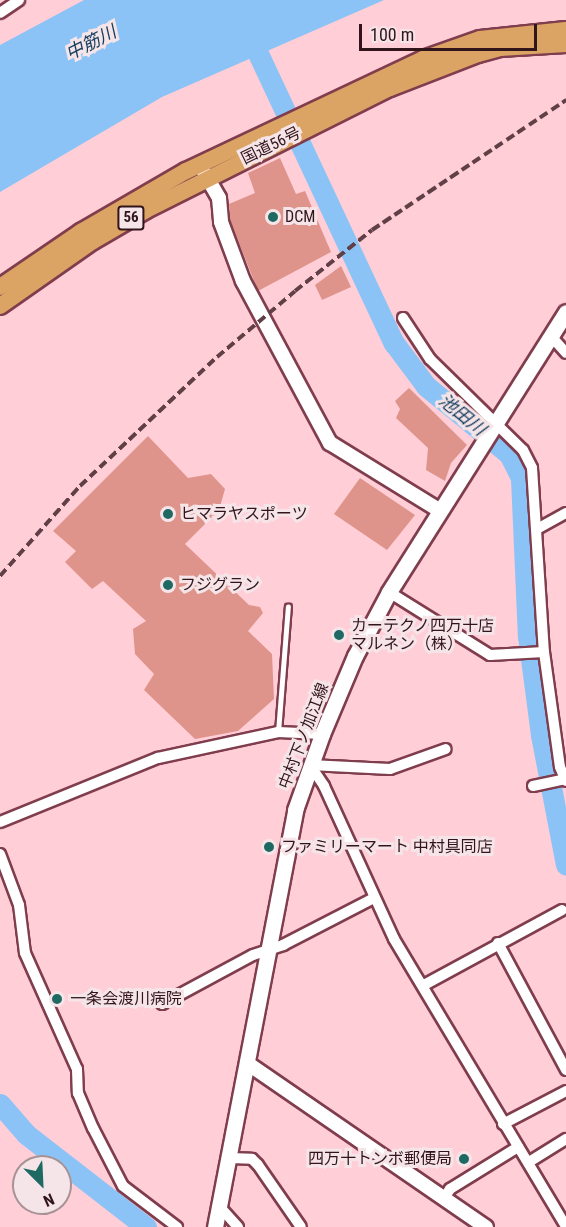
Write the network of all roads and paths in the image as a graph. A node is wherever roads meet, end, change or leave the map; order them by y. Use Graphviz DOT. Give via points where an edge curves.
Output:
graph roads {
  1 [pos="19,0"];
  2 [pos="0,14"];
  3 [pos="566,30"];
  4 [pos="566,44"];
  5 [pos="316,117"];
  6 [pos="203,171"];
  7 [pos="0,287"];
  8 [pos="0,306"];
  9 [pos="566,312"];
  10 [pos="403,318"];
  11 [pos="549,335"];
  12 [pos="566,353"];
  13 [pos="495,422"];
  14 [pos="439,510"];
  15 [pos="566,513"];
  16 [pos="537,529"];
  17 [pos="389,592"];
  18 [pos="288,606"];
  19 [pos="544,652"];
  20 [pos="278,732"];
  21 [pos="322,734"];
  22 [pos="446,749"];
  23 [pos="310,765"];
  24 [pos="565,780"];
  25 [pos="533,786"];
  26 [pos="0,822"];
  27 [pos="0,854"];
  28 [pos="374,898"];
  29 [pos="562,910"];
  30 [pos="498,943"];
  31 [pos="267,949"];
  32 [pos="424,986"];
  33 [pos="162,1004"];
  34 [pos="247,1063"];
  35 [pos="566,1070"];
  36 [pos="566,1091"];
  37 [pos="503,1124"];
  38 [pos="566,1139"];
  39 [pos="518,1147"];
  40 [pos="229,1158"];
  41 [pos="529,1162"];
  42 [pos="444,1198"];
  43 [pos="220,1207"];
  44 [pos="566,1226"];
  45 [pos="177,1227"];
  46 [pos="215,1227"];
  47 [pos="238,1227"];
  48 [pos="301,1227"];
  49 [pos="486,1227"];
  1 -- 2 [label="street"];
  3 -- 5 [label="highway, 国道56号 / 56" via="480,39 423,59"];
  4 -- 5 [label="highway, 国道56号 / 56" via="500,48 456,61"];
  5 -- 6 [label="highway, 国道56号 / 56"];
  6 -- 7 [label="highway, 国道56号 / 56" via="137,197"];
  6 -- 8 [label="highway, 国道56号 / 56"];
  6 -- 14 [label="street" via="219,198 221,222 243,280 330,443"];
  9 -- 11 [label="main road, 中村下ノ加江線"];
  10 -- 13 [label="street" via="430,359"];
  11 -- 12 [label="street"];
  11 -- 13 [label="main road, 中村下ノ加江線"];
  13 -- 14 [label="main road, 中村下ノ加江線"];
  13 -- 16 [label="street" via="523,450 532,468"];
  14 -- 17 [label="main road, 中村下ノ加江線"];
  15 -- 16 [label="street"];
  16 -- 19 [label="street"];
  17 -- 19 [label="street" via="490,655"];
  17 -- 21 [label="main road, 中村下ノ加江線" via="355,656"];
  18 -- 20 [label="lane"];
  19 -- 24 [label="street"];
  20 -- 21 [label="street"];
  20 -- 26 [label="street" via="158,758"];
  21 -- 23 [label="main road, 中村下ノ加江線"];
  22 -- 23 [label="street" via="390,769"];
  23 -- 28 [label="street" via="324,786"];
  23 -- 31 [label="main road, 中村下ノ加江線" via="295,810"];
  24 -- 25 [label="street"];
  27 -- 45 [label="street" via="19,905 25,953 77,1070 78,1093 93,1128 123,1186"];
  28 -- 31 [label="street"];
  28 -- 32 [label="street"];
  29 -- 30 [label="street"];
  30 -- 32 [label="street"];
  30 -- 35 [label="street"];
  31 -- 33 [label="street"];
  31 -- 34 [label="main road, 中村下ノ加江線"];
  32 -- 37 [label="street"];
  34 -- 40 [label="main road, 中村下ノ加江線"];
  34 -- 42 [label="street"];
  36 -- 37 [label="street"];
  37 -- 39 [label="street"];
  38 -- 41 [label="street"];
  39 -- 41 [label="street"];
  39 -- 42 [label="street" via="450,1189"];
  40 -- 43 [label="main road, 中村下ノ加江線"];
  40 -- 48 [label="street" via="252,1159"];
  41 -- 44 [label="street"];
  42 -- 49 [label="street"];
  43 -- 46 [label="main road, 中村下ノ加江線"];
  43 -- 47 [label="street"];
}
